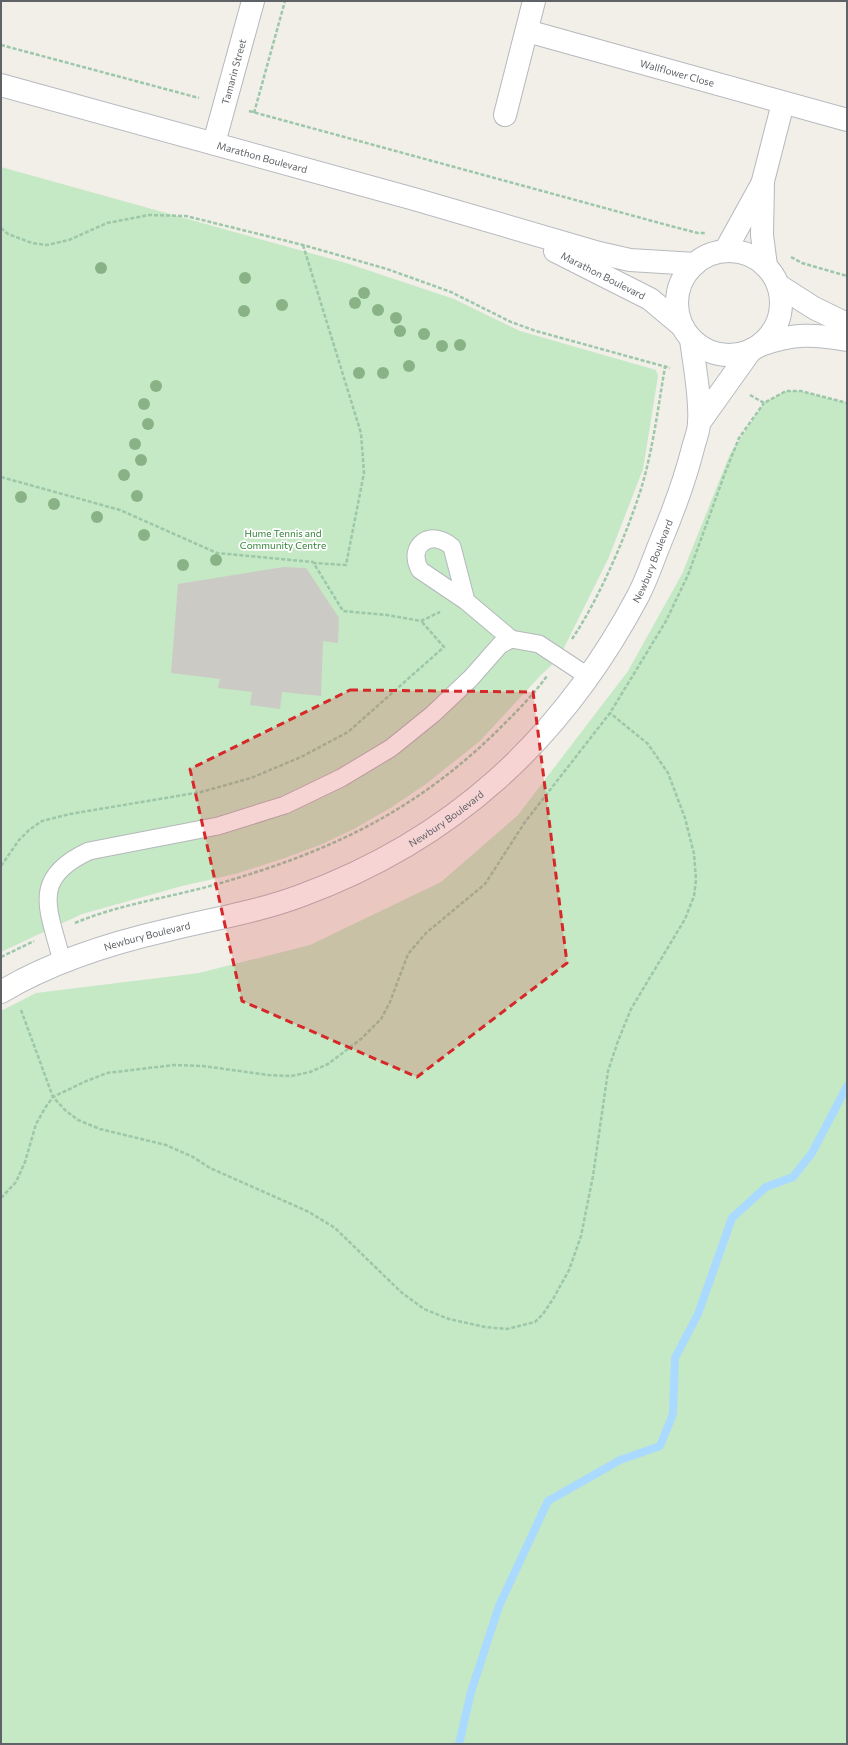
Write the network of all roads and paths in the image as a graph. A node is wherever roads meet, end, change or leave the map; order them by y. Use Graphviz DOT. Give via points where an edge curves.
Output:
graph roads {
  1 [pos="253,1"];
  2 [pos="284,1"];
  3 [pos="534,1"];
  4 [pos="527,30"];
  5 [pos="1,45"];
  6 [pos="1,85"];
  7 [pos="783,102"];
  8 [pos="225,105"];
  9 [pos="254,113"];
  10 [pos="505,116"];
  11 [pos="847,120"];
  12 [pos="214,143"];
  13 [pos="764,181"];
  14 [pos="1,228"];
  15 [pos="736,229"];
  16 [pos="522,232"];
  17 [pos="762,235"];
  18 [pos="303,245"];
  19 [pos="725,251"];
  20 [pos="694,264"];
  21 [pos="766,266"];
  22 [pos="847,276"];
  23 [pos="778,285"];
  24 [pos="847,324"];
  25 [pos="686,332"];
  26 [pos="847,340"];
  27 [pos="756,348"];
  28 [pos="696,374"];
  29 [pos="727,383"];
  30 [pos="764,403"];
  31 [pos="847,403"];
  32 [pos="699,423"];
  33 [pos="1,477"];
  34 [pos="312,562"];
  35 [pos="466,601"];
  36 [pos="421,622"];
  37 [pos="511,639"];
  38 [pos="589,677"];
  39 [pos="610,714"];
  40 [pos="1,866"];
  41 [pos="62,962"];
  42 [pos="7,989"];
  43 [pos="53,1097"];
  44 [pos="1,1198"];
  1 -- 8 [label="street, Tamarin Street"];
  2 -- 9 [label="path"];
  3 -- 4 [label="street"];
  4 -- 7 [label="street, Wallflower Close"];
  4 -- 10 [label="street"];
  5 -- 8 [label="path"];
  6 -- 12 [label="street, Marathon Boulevard"];
  7 -- 11 [label="street, Wallflower Close"];
  7 -- 13 [label="street"];
  8 -- 9 [label="path"];
  8 -- 12 [label="street, Tamarin Street"];
  9 -- 15 [label="path" via="698,233 706,233 719,225"];
  12 -- 16 [label="street, Marathon Boulevard" via="421,200"];
  13 -- 15 [label="street"];
  13 -- 17 [label="street"];
  14 -- 18 [label="path" via="8,234 32,243 47,245 69,240 107,223 149,214 186,216"];
  15 -- 19 [label="street"];
  16 -- 20 [label="street, Marathon Boulevard" via="630,260"];
  16 -- 25 [label="street, Marathon Boulevard" via="650,299"];
  17 -- 21 [label="street"];
  17 -- 22 [label="path" via="779,242 791,258"];
  18 -- 28 [label="path" via="387,269 451,292 511,322 536,331"];
  18 -- 34 [label="path" via="361,433 364,473 346,565"];
  19 -- 20 [label="street" via="709,255"];
  19 -- 21 [label="street" via="740,252 754,257"];
  20 -- 25 [label="street" via="684,276 678,292 677,309"];
  21 -- 23 [label="street"];
  23 -- 24 [label="street" via="814,308"];
  23 -- 27 [label="street" via="781,301 779,317 772,332"];
  25 -- 27 [label="street" via="704,349 719,354 736,355"];
  25 -- 28 [label="street, Newbury Boulevard"];
  26 -- 27 [label="street" via="781,337"];
  27 -- 29 [label="street, Newbury Boulevard"];
  28 -- 32 [label="street, Newbury Boulevard"];
  29 -- 30 [label="path"];
  29 -- 32 [label="street, Newbury Boulevard"];
  30 -- 31 [label="path" via="786,391 801,391"];
  30 -- 39 [label="path" via="740,438 688,575 670,614"];
  32 -- 38 [label="street, Newbury Boulevard" via="687,471 668,526 639,594"];
  33 -- 34 [label="path" via="120,510 217,553"];
  34 -- 36 [label="path" via="343,612 387,615"];
  35 -- 36 [label="path"];
  35 -- 37 [label="lane"];
  36 -- 40 [label="path" via="444,647 348,732 301,757 258,775 201,792 42,821 28,830"];
  37 -- 38 [label="lane" via="539,644"];
  37 -- 41 [label="lane" via="500,645 433,714 391,748 341,778 285,805 218,826 88,851 71,859 51,882 47,897"];
  38 -- 41 [label="street, Newbury Boulevard" via="536,742 486,791 427,835 362,871 292,899 234,916 118,943"];
  39 -- 43 [label="path" via="525,822 485,884 426,933 408,954 381,1019 361,1039 328,1064 292,1076 174,1065 107,1073"];
  39 -- 43 [label="path" via="648,744 668,773 685,818 694,854 696,880 694,896 685,919 632,1009 618,1041 608,1071 593,1176 581,1236 569,1270 543,1314 534,1322 507,1329 485,1327 450,1319 424,1309 401,1292 335,1228 308,1212 210,1168 166,1145 100,1129 78,1120"];
  41 -- 42 [label="street, Newbury Boulevard"];
  42 -- 43 [label="path"];
  43 -- 44 [label="path" via="36,1124 16,1182"];
}
